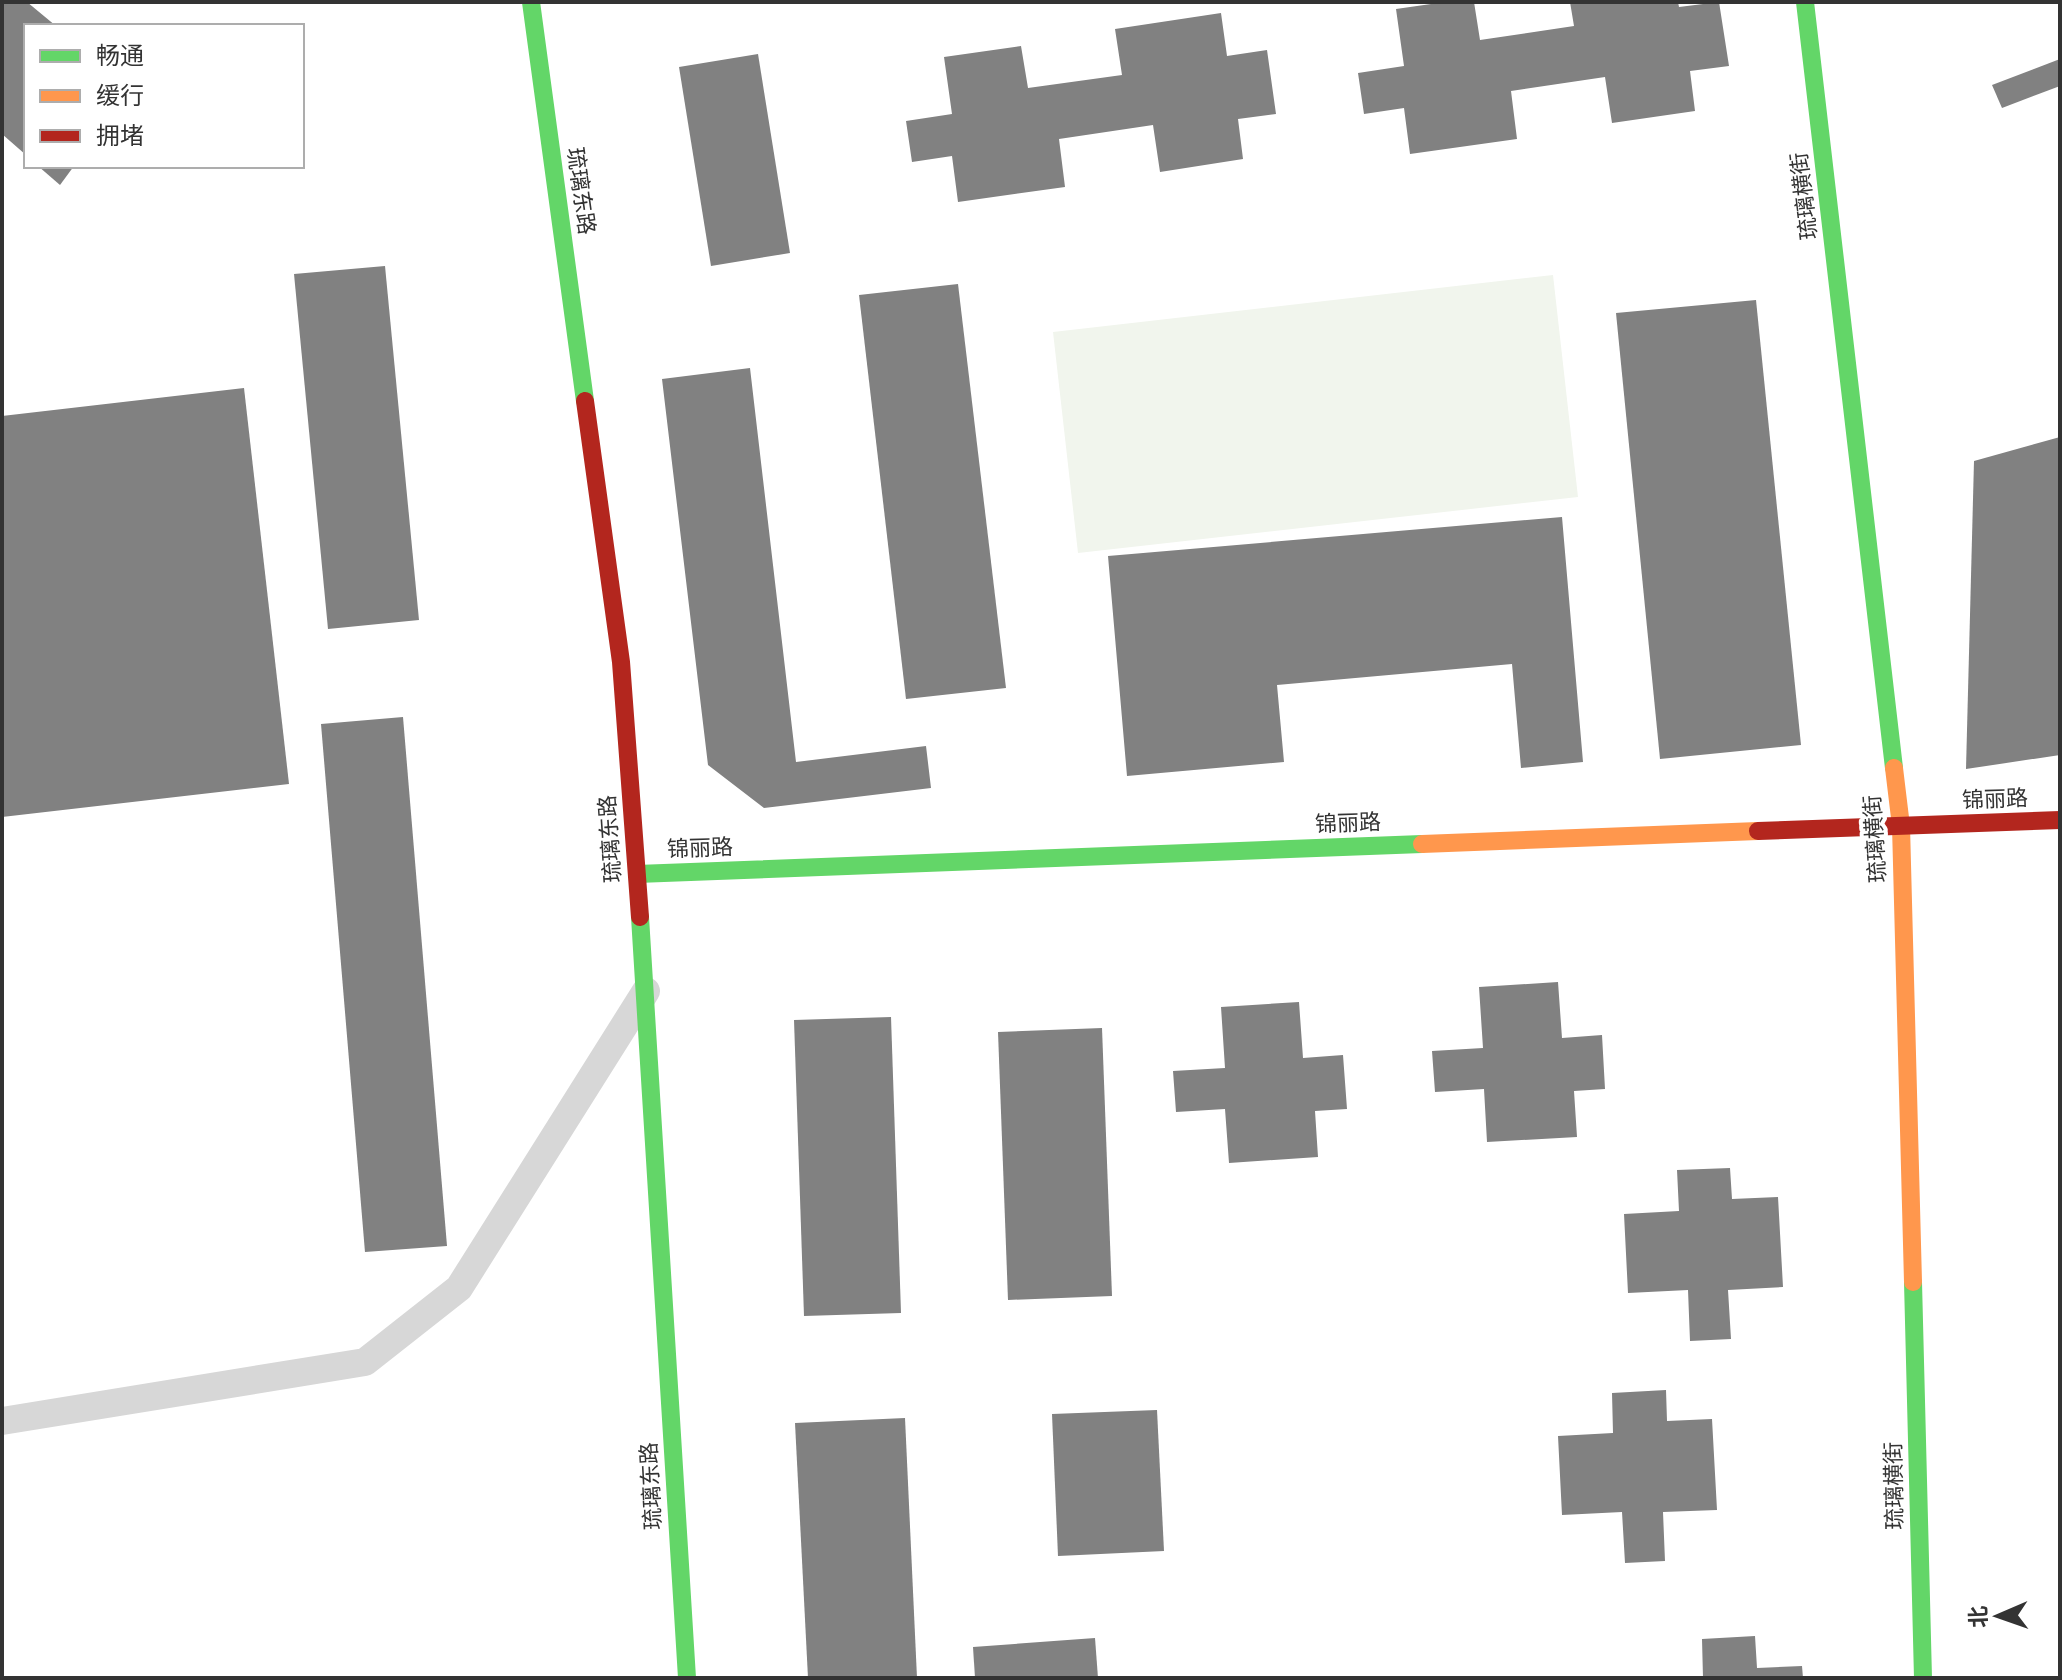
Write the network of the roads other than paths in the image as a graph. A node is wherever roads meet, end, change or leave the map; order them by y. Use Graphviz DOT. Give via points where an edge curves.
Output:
graph roads {
  1 [pos="531,2"];
  2 [pos="1805,2"];
  3 [pos="2060,820"];
  4 [pos="1901,826"];
  5 [pos="637,874"];
  6 [pos="646,991"];
  7 [pos="2,1421"];
  8 [pos="687,1678"];
  9 [pos="1923,1678"];
  1 -- 5 [label="street, 琉璃东路" via="621,662"];
  2 -- 4 [label="street, 琉璃横街"];
  3 -- 4 [label="street, 锦丽路"];
  4 -- 5 [label="street, 锦丽路"];
  4 -- 9 [label="street, 琉璃横街"];
  5 -- 6 [label="street, 琉璃东路"];
  6 -- 7 [label="street" via="459,1288 365,1362"];
  6 -- 8 [label="street, 琉璃东路"];
}
